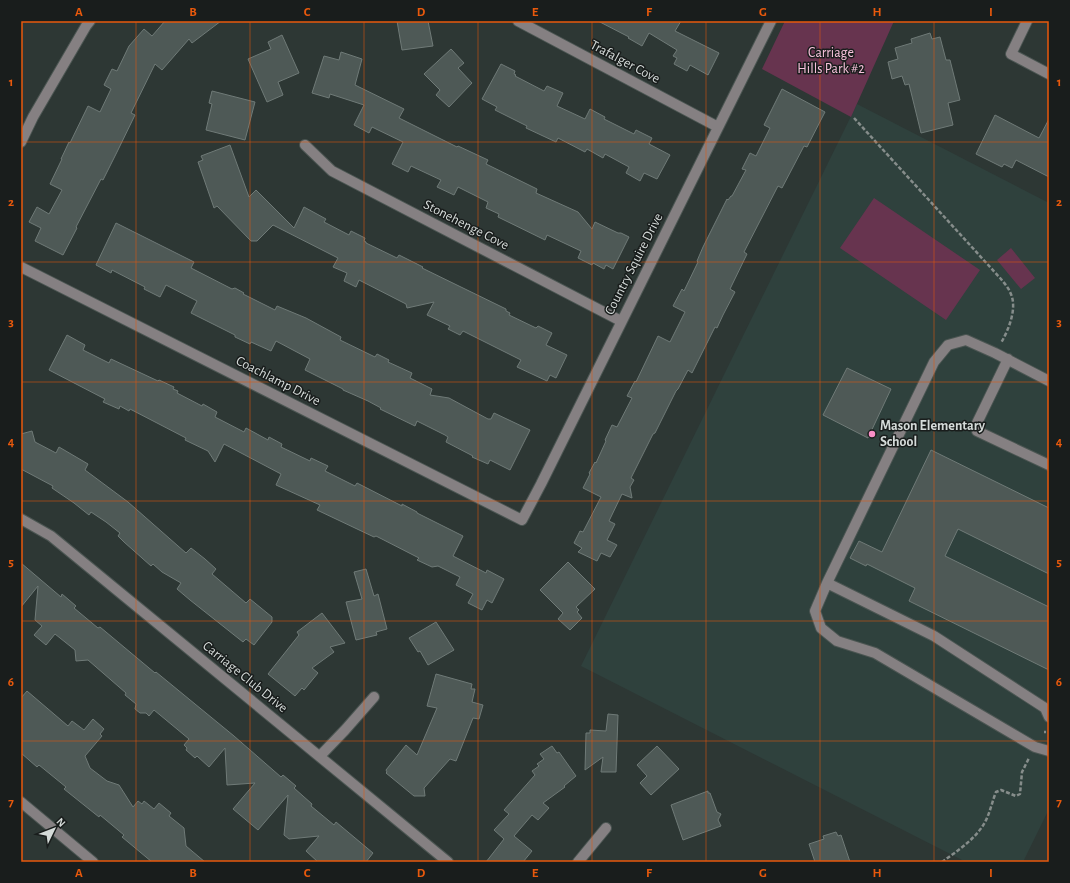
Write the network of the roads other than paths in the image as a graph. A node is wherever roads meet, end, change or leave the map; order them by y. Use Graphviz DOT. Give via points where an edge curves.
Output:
graph roads {
  1 [pos="90,21"];
  2 [pos="518,21"];
  3 [pos="771,21"];
  4 [pos="1027,21"];
  5 [pos="1049,74"];
  6 [pos="718,127"];
  7 [pos="21,142"];
  8 [pos="305,145"];
  9 [pos="21,267"];
  10 [pos="621,321"];
  11 [pos="1008,360"];
  12 [pos="1049,381"];
  13 [pos="1049,465"];
  14 [pos="21,520"];
  15 [pos="522,520"];
  16 [pos="827,583"];
  17 [pos="374,697"];
  18 [pos="1049,717"];
  19 [pos="1049,751"];
  20 [pos="320,756"];
  21 [pos="21,802"];
  22 [pos="606,828"];
  23 [pos="93,862"];
  24 [pos="448,862"];
  25 [pos="578,862"];
  1 -- 7 [label="street"];
  2 -- 6 [label="street, Trafalger Cove"];
  3 -- 6 [label="street, Country Squire Drive"];
  4 -- 5 [label="street" via="1011,54"];
  6 -- 10 [label="street, Country Squire Drive"];
  8 -- 10 [label="street, Stonehenge Cove" via="332,172"];
  9 -- 15 [label="street, Coachlamp Drive"];
  10 -- 15 [label="street, Country Squire Drive"];
  11 -- 12 [label="street"];
  11 -- 13 [label="street" via="977,423 977,431"];
  11 -- 16 [label="street" via="966,340 948,345 934,362"];
  14 -- 20 [label="street, Carriage Club Drive" via="51,536"];
  16 -- 18 [label="street" via="934,636 1044,708"];
  16 -- 19 [label="street" via="815,611 821,628 838,641 875,654 1036,747"];
  17 -- 20 [label="street"];
  20 -- 24 [label="street, Carriage Club Drive"];
  21 -- 23 [label="street"];
  22 -- 25 [label="street"];
}
